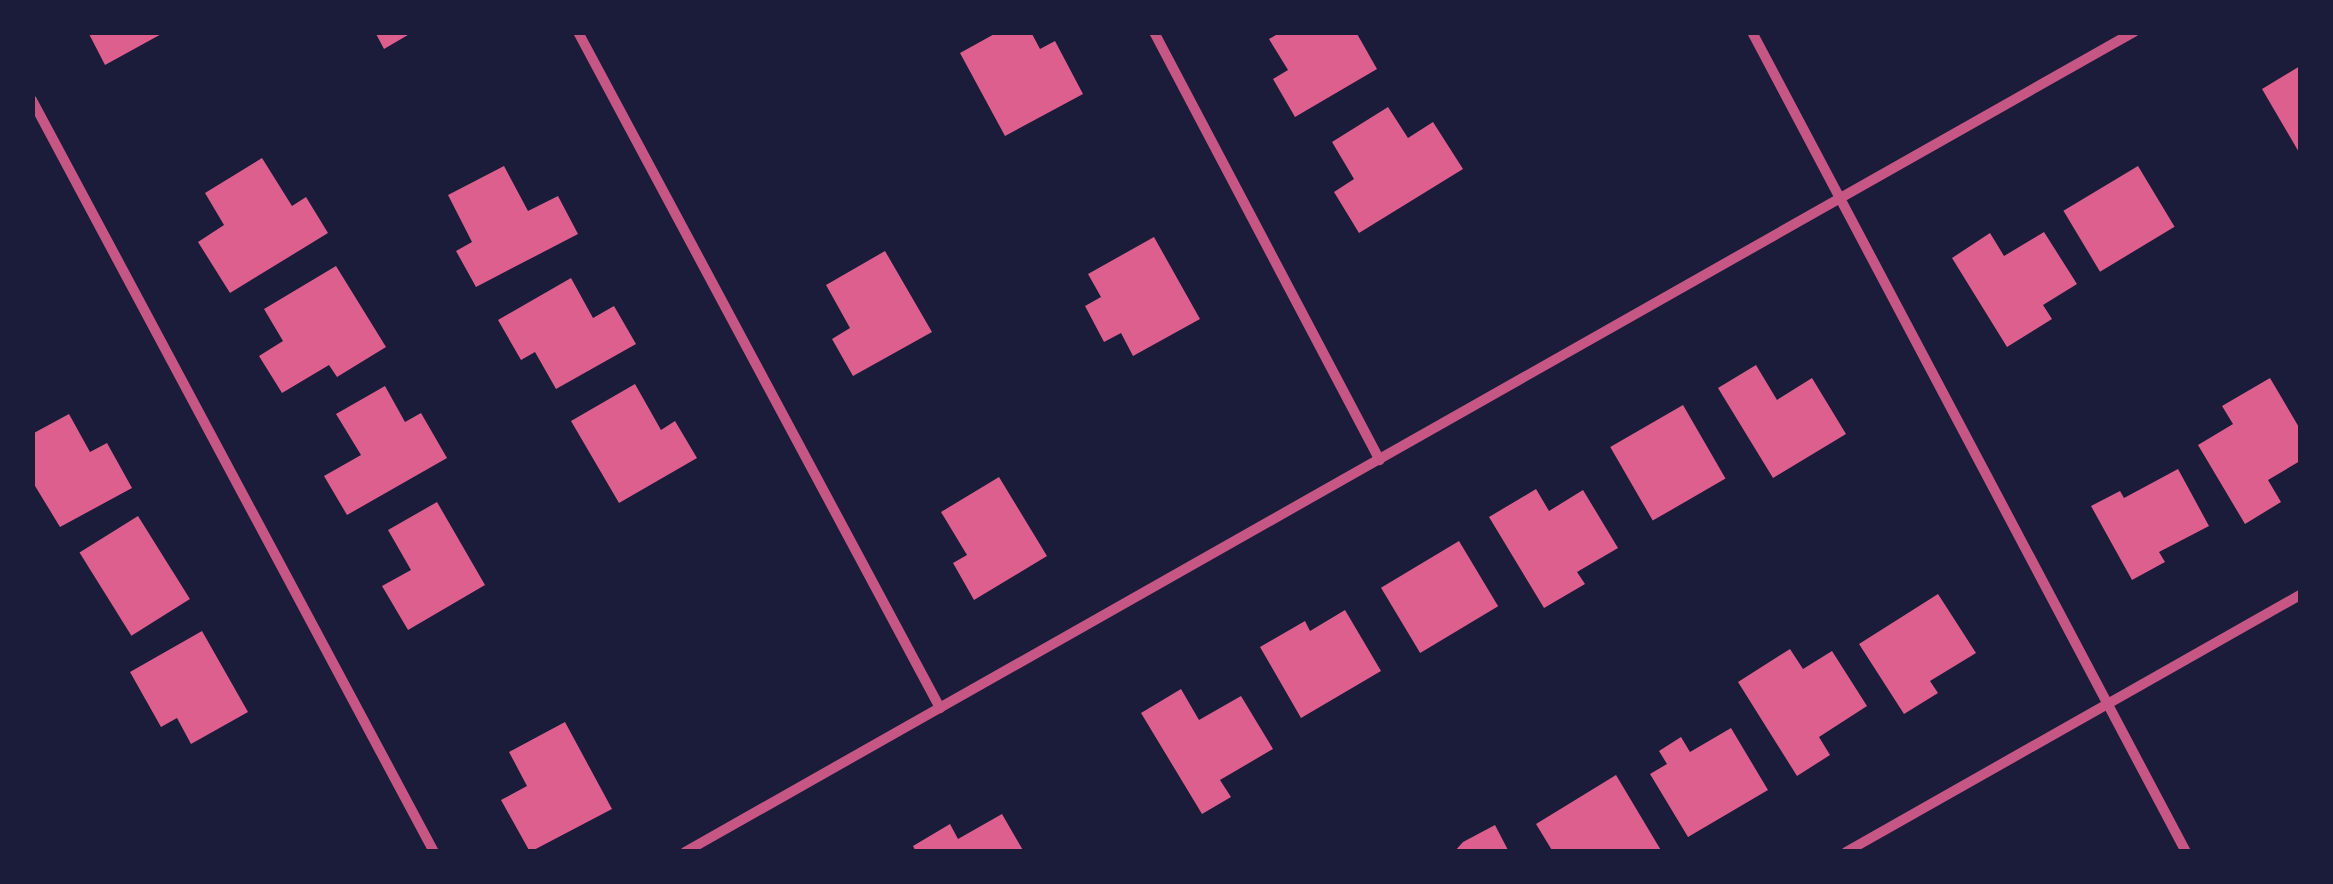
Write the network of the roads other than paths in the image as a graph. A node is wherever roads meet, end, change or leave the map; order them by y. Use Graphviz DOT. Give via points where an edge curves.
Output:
graph roads {
  1 [pos="578,32"];
  2 [pos="1154,32"];
  3 [pos="1752,32"];
  4 [pos="2134,32"];
  5 [pos="32,100"];
  6 [pos="1842,199"];
  7 [pos="1380,460"];
  8 [pos="2300,595"];
  9 [pos="2108,704"];
  10 [pos="940,708"];
  11 [pos="434,852"];
  12 [pos="684,852"];
  13 [pos="1846,852"];
  14 [pos="2186,852"];
  1 -- 10 [label="street"];
  2 -- 7 [label="street"];
  3 -- 6 [label="street"];
  4 -- 6 [label="street"];
  5 -- 11 [label="street"];
  6 -- 7 [label="street"];
  6 -- 9 [label="street"];
  7 -- 10 [label="street"];
  8 -- 9 [label="street"];
  9 -- 13 [label="street"];
  9 -- 14 [label="street"];
  10 -- 12 [label="street"];
}
